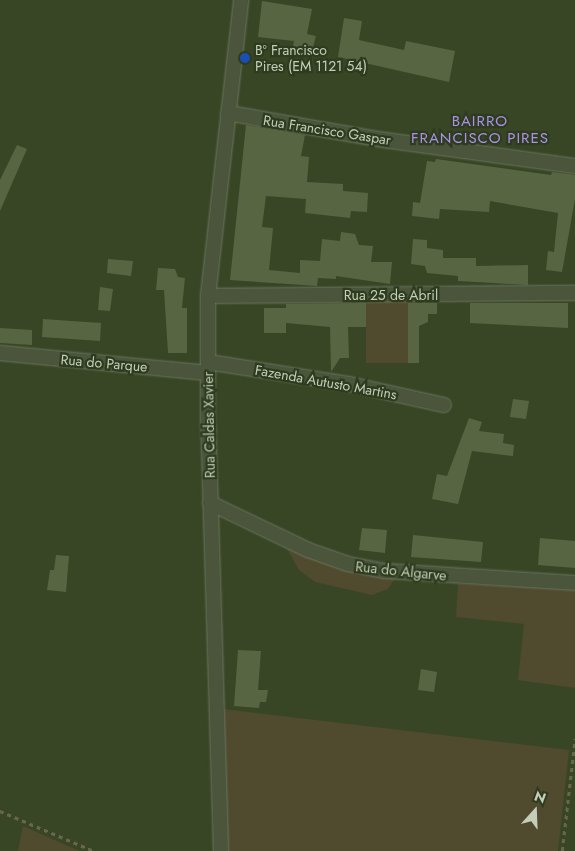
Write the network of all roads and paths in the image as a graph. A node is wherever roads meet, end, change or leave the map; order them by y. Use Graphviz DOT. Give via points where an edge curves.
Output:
graph roads {
  1 [pos="241,0"];
  2 [pos="228,113"];
  3 [pos="575,166"];
  4 [pos="575,293"];
  5 [pos="208,296"];
  6 [pos="0,353"];
  7 [pos="208,368"];
  8 [pos="444,405"];
  9 [pos="210,503"];
  10 [pos="575,583"];
  11 [pos="575,739"];
  12 [pos="0,811"];
  13 [pos="94,851"];
  14 [pos="221,851"];
  15 [pos="562,851"];
  1 -- 2 [label="street, Rua Caldas Xavier"];
  2 -- 3 [label="street, Rua Francisco Gaspar" via="377,139"];
  2 -- 5 [label="street, Rua Caldas Xavier"];
  4 -- 5 [label="street, Rua 25 de Abril"];
  5 -- 7 [label="street, Rua Caldas Xavier"];
  6 -- 7 [label="street, Rua do Parque"];
  7 -- 8 [label="street, Fazenda Autusto Martins" via="349,384"];
  7 -- 9 [label="street, Rua Caldas Xavier"];
  9 -- 10 [label="street, Rua do Algarve" via="308,550 348,564 385,571"];
  9 -- 14 [label="street, Rua Caldas Xavier"];
  11 -- 15 [label="path"];
  12 -- 13 [label="path"];
}
